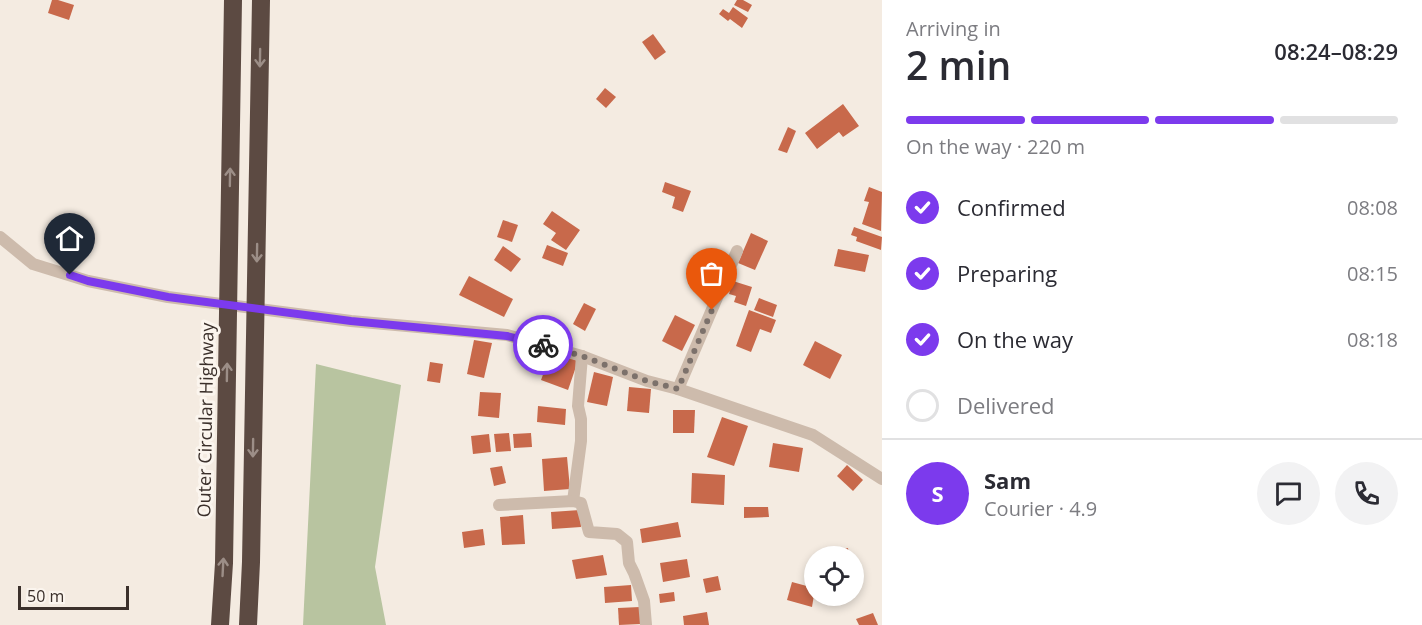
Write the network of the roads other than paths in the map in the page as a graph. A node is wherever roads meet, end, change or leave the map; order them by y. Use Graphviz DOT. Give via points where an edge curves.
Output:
graph roads {
  1 [pos="233,0"];
  2 [pos="261,0"];
  3 [pos="0,237"];
  4 [pos="737,251"];
  5 [pos="582,356"];
  6 [pos="678,389"];
  7 [pos="882,479"];
  8 [pos="573,501"];
  9 [pos="499,505"];
  10 [pos="220,625"];
  11 [pos="248,625"];
  12 [pos="646,625"];
  10 -- 1 [label="highway, Outer Circular Highway, one-way, bridge"];
  2 -- 11 [label="highway, one-way, bridge"];
  3 -- 5 [label="street" via="33,264 168,297 507,336"];
  4 -- 6 [label="street"];
  5 -- 6 [label="street"];
  5 -- 8 [label="street" via="578,406 581,441"];
  6 -- 7 [label="street" via="813,435"];
  8 -- 9 [label="street"];
  8 -- 12 [label="street" via="581,503 589,532 617,534 627,542 629,563 644,601"];
}
